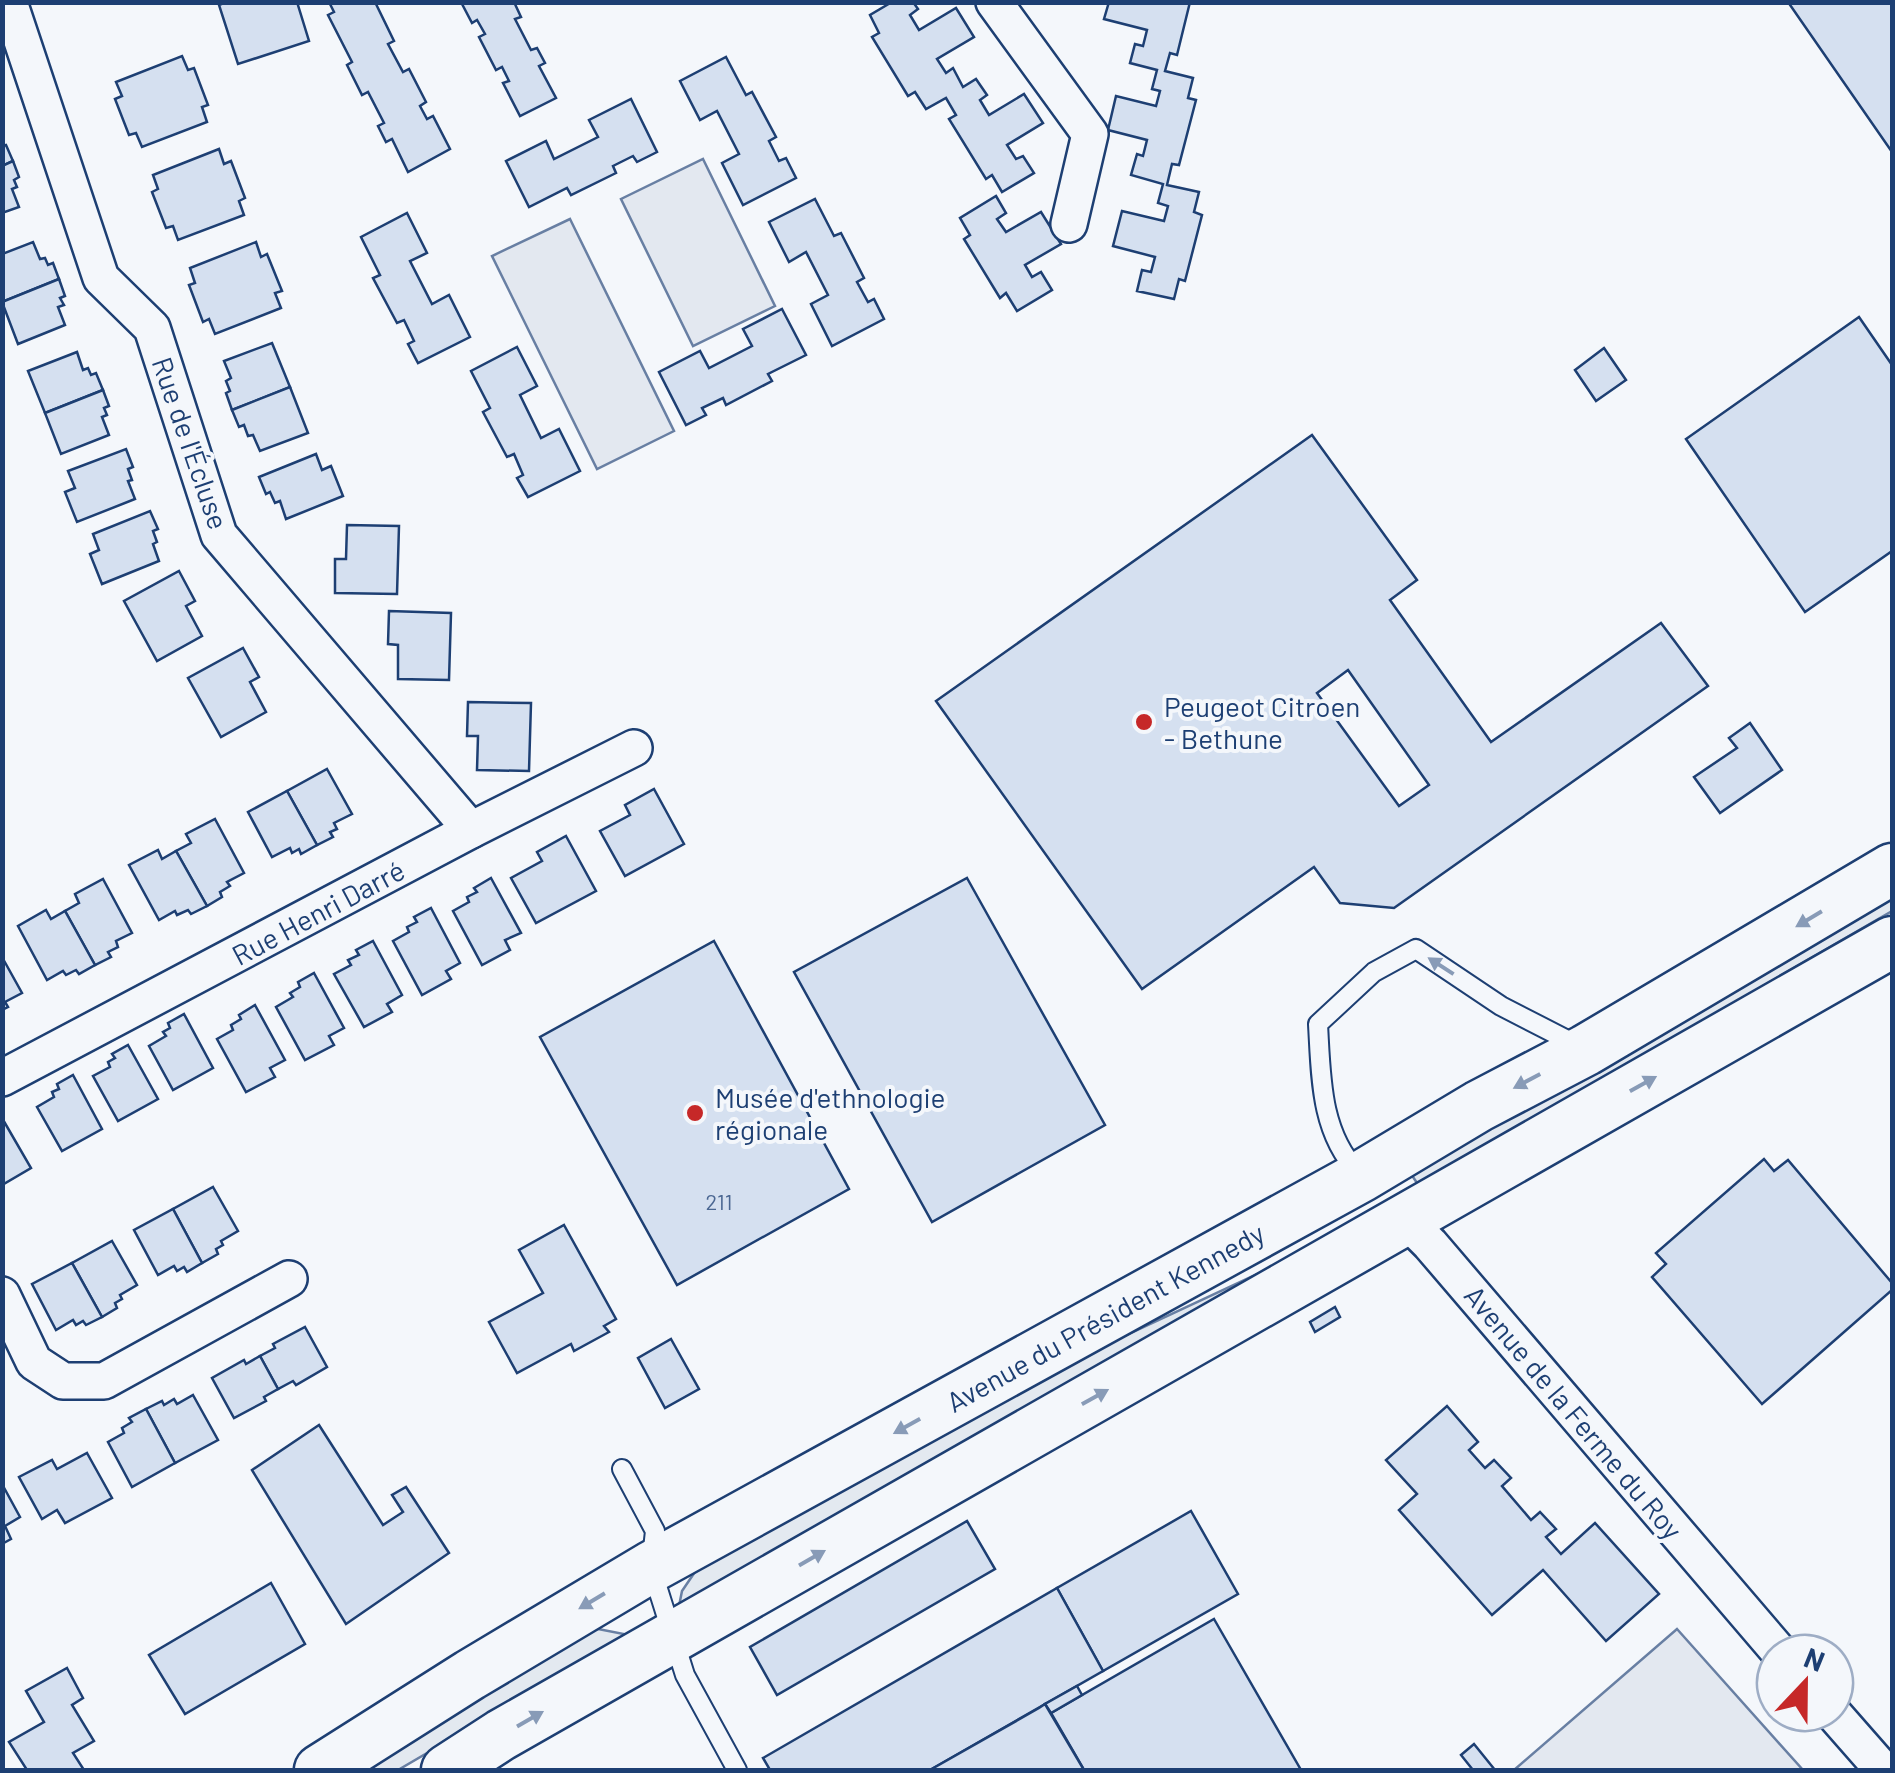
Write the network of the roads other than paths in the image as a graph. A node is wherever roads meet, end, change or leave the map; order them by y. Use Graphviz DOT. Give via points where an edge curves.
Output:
graph roads {
  1 [pos="9,2"];
  2 [pos="994,2"];
  3 [pos="1069,224"];
  4 [pos="634,748"];
  5 [pos="470,830"];
  6 [pos="1892,869"];
  7 [pos="1892,942"];
  8 [pos="1586,1050"];
  9 [pos="2,1078"];
  10 [pos="1362,1176"];
  11 [pos="1407,1221"];
  12 [pos="289,1279"];
  13 [pos="2,1296"];
  14 [pos="622,1469"];
  15 [pos="651,1566"];
  16 [pos="1763,1633"];
  17 [pos="672,1638"];
  18 [pos="1850,1733"];
  19 [pos="320,1770"];
  20 [pos="447,1770"];
  21 [pos="737,1770"];
  22 [pos="1883,1770"];
  1 -- 5 [label="street, Rue de l'Écluse" via="102,278 152,328 220,535"];
  2 -- 3 [label="street" via="1090,134"];
  4 -- 5 [label="street, Rue Henri Darré"];
  5 -- 9 [label="street, Rue Henri Darré"];
  6 -- 8 [label="main road, Avenue du Président Kennedy, one-way"];
  11 -- 7 [label="main road, one-way"];
  8 -- 10 [label="main road, Avenue du Président Kennedy, one-way"];
  8 -- 10 [label="lane, one-way" via="1501,1006 1416,950 1374,972 1318,1024 1323,1106 1348,1162"];
  10 -- 11 [label="main road, Avenue de la Ferme du Roy"];
  10 -- 15 [label="main road, Avenue du Président Kennedy, one-way"];
  11 -- 16 [label="street, Avenue de la Ferme du Roy"];
  17 -- 11 [label="main road, one-way"];
  12 -- 13 [label="street" via="104,1382 63,1381 34,1362"];
  14 -- 15 [label="lane" via="655,1532"];
  15 -- 17 [label="lane"];
  15 -- 19 [label="main road, Avenue du Président Kennedy, one-way"];
  20 -- 17 [label="main road, one-way"];
  17 -- 21 [label="lane"];
  18 -- 22 [label="street"];
}
